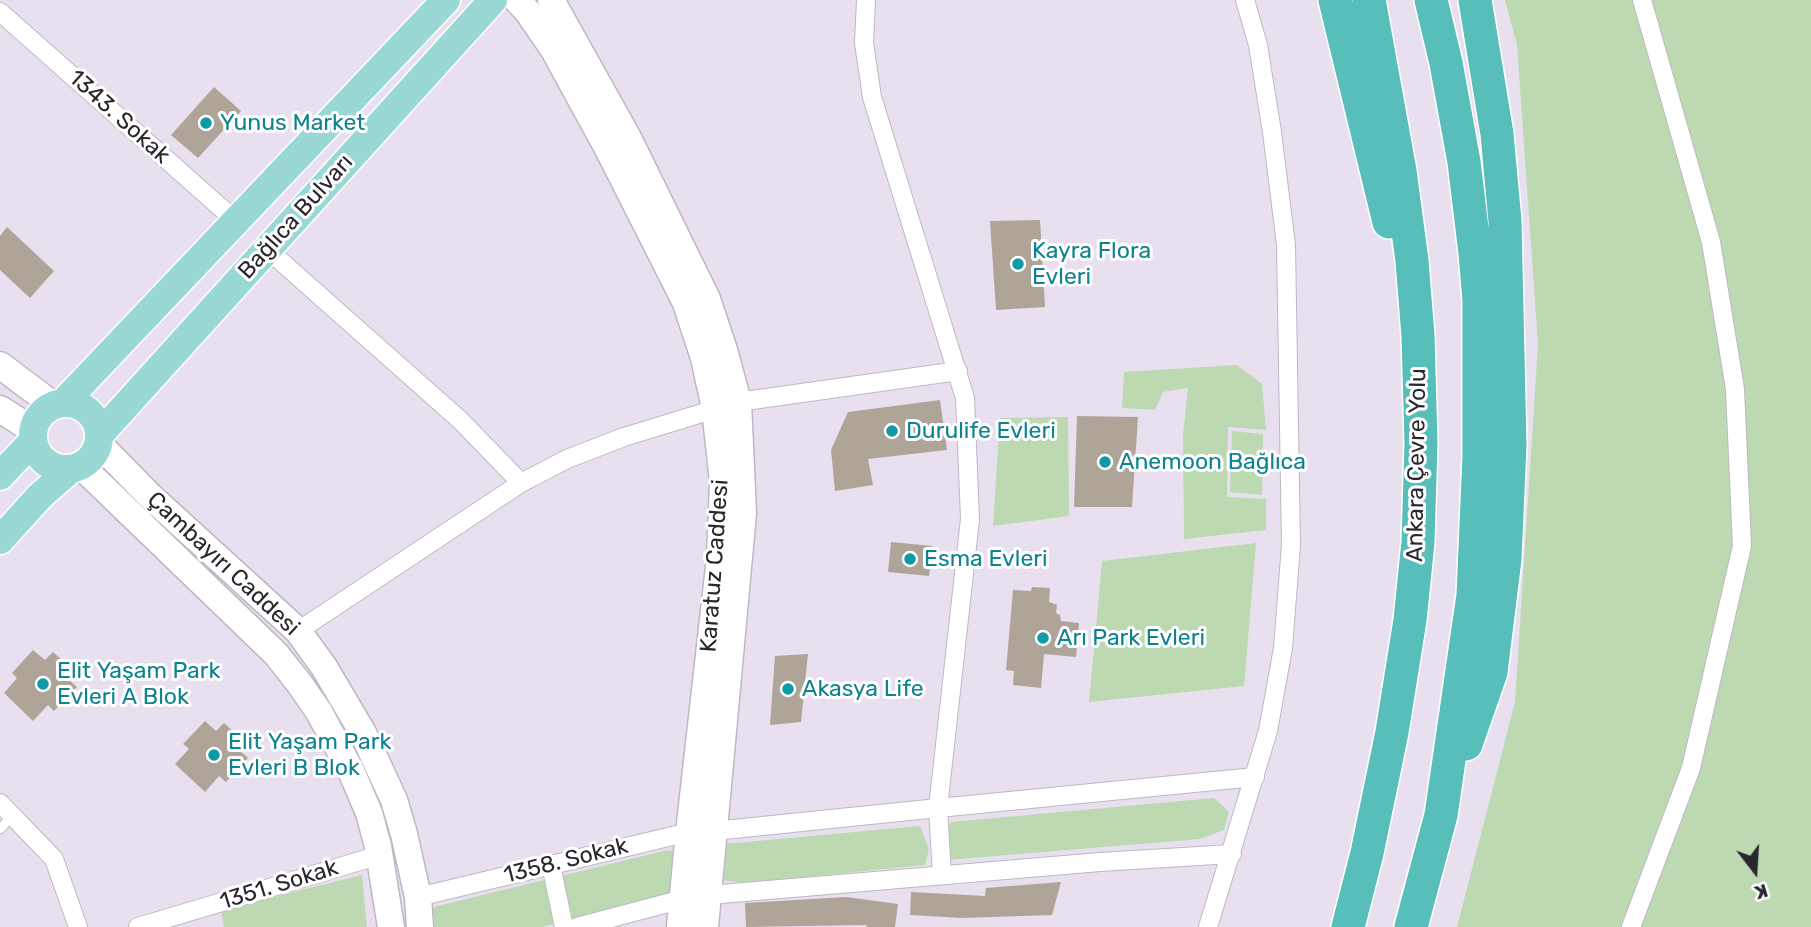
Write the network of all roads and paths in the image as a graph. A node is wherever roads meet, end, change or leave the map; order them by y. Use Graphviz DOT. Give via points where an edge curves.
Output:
graph roads {
  1 [pos="446,0"];
  2 [pos="493,0"];
  3 [pos="517,0"];
  4 [pos="551,0"];
  5 [pos="866,0"];
  6 [pos="1245,0"];
  7 [pos="1335,0"];
  8 [pos="1369,0"];
  9 [pos="1431,0"];
  10 [pos="1475,0"];
  11 [pos="1642,0"];
  12 [pos="0,12"];
  13 [pos="237,222"];
  14 [pos="267,249"];
  15 [pos="1419,336"];
  16 [pos="0,365"];
  17 [pos="958,371"];
  18 [pos="58,404"];
  19 [pos="726,405"];
  20 [pos="0,409"];
  21 [pos="33,436"];
  22 [pos="99,439"];
  23 [pos="76,468"];
  24 [pos="0,476"];
  25 [pos="521,483"];
  26 [pos="0,540"];
  27 [pos="298,631"];
  28 [pos="1255,777"];
  29 [pos="938,808"];
  30 [pos="6,809"];
  31 [pos="1441,815"];
  32 [pos="0,829"];
  33 [pos="701,832"];
  34 [pos="1232,854"];
  35 [pos="380,855"];
  36 [pos="551,865"];
  37 [pos="942,875"];
  38 [pos="709,895"];
  39 [pos="418,897"];
  40 [pos="683,899"];
  41 [pos="78,927"];
  42 [pos="138,927"];
  43 [pos="391,927"];
  44 [pos="420,927"];
  45 [pos="564,927"];
  46 [pos="577,927"];
  47 [pos="680,927"];
  48 [pos="705,927"];
  49 [pos="1208,927"];
  50 [pos="1348,927"];
  51 [pos="1411,927"];
  52 [pos="1631,927"];
  1 -- 13 [label="main road, Bağlıca Bulvarı"];
  2 -- 14 [label="main road, Bağlıca Bulvarı"];
  3 -- 19 [label="street, Karatuz Caddesi" via="554,50 607,147 686,303"];
  4 -- 19 [label="street, Karatuz Caddesi" via="627,136 707,299 724,350"];
  5 -- 17 [label="street" via="864,43 872,97"];
  6 -- 28 [label="street" via="1261,58 1286,245 1291,545 1283,648"];
  7 -- 15 [label="highway"];
  8 -- 15 [label="highway, Ankara Çevre Yolu" via="1400,171"];
  9 -- 31 [label="highway" via="1464,162 1479,300 1473,595"];
  10 -- 31 [label="highway" via="1506,221 1510,458 1492,673"];
  11 -- 52 [label="street" via="1711,242 1735,388 1742,546 1691,768"];
  12 -- 13 [label="street, 1343. Sokak"];
  13 -- 18 [label="main road, Bağlıca Bulvarı"];
  14 -- 22 [label="main road, Bağlıca Bulvarı"];
  14 -- 25 [label="street" via="460,420"];
  15 -- 50 [label="highway, Ankara Çevre Yolu" via="1418,542 1410,620 1392,732"];
  16 -- 18 [label="street"];
  17 -- 19 [label="street"];
  17 -- 29 [label="street" via="965,398 970,519"];
  18 -- 21 [label="main road" via="43,411"];
  18 -- 22 [label="main road" via="84,407 92,414"];
  19 -- 25 [label="street" via="624,437"];
  19 -- 33 [label="street, Karatuz Caddesi" via="743,513"];
  20 -- 21 [label="street"];
  21 -- 23 [label="main road" via="42,460 51,466"];
  21 -- 24 [label="main road"];
  22 -- 23 [label="main road" via="95,453"];
  22 -- 27 [label="street, Çambayırı Caddesi" via="149,495"];
  23 -- 26 [label="main road" via="40,496"];
  23 -- 35 [label="street, Çambayırı Caddesi" via="276,654 299,683 352,773"];
  25 -- 27 [label="street"];
  27 -- 39 [label="street, Çambayırı Caddesi" via="345,699 382,770 404,834"];
  28 -- 29 [label="street, 1358. Sokak"];
  28 -- 34 [label="street"];
  29 -- 33 [label="street, 1358. Sokak"];
  29 -- 37 [label="street"];
  30 -- 32 [label="lane"];
  30 -- 41 [label="street" via="54,859"];
  31 -- 51 [label="highway"];
  33 -- 36 [label="street, 1358. Sokak"];
  33 -- 38 [label="street, Karatuz Caddesi"];
  33 -- 40 [label="street, Karatuz Caddesi"];
  34 -- 37 [label="street"];
  34 -- 49 [label="street"];
  35 -- 42 [label="street, 1351. Sokak"];
  35 -- 43 [label="street, Çambayırı Caddesi"];
  36 -- 39 [label="street, 1358. Sokak"];
  36 -- 45 [label="street"];
  37 -- 38 [label="street"];
  38 -- 48 [label="street, Karatuz Caddesi"];
  39 -- 44 [label="street, Çambayırı Caddesi"];
  40 -- 46 [label="street"];
  40 -- 47 [label="street, Karatuz Caddesi"];
}
